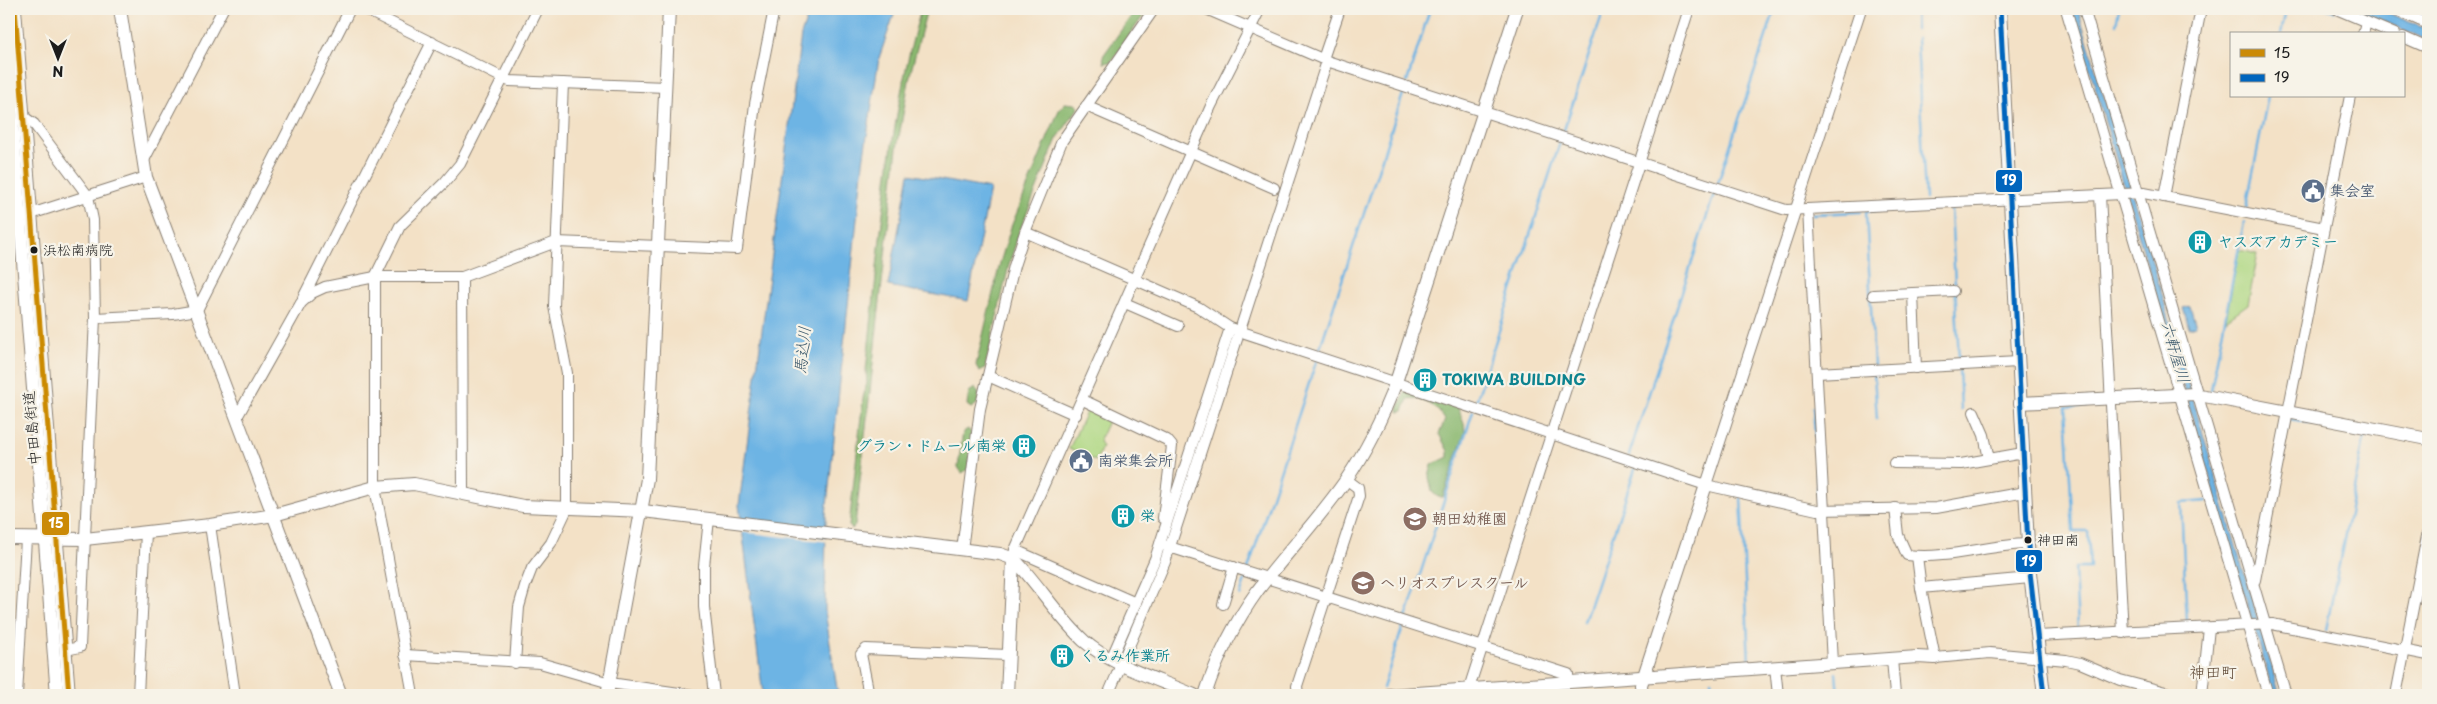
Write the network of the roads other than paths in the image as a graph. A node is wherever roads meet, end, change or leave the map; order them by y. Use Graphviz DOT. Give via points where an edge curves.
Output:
graph roads {
  1 [pos="15,9"];
  2 [pos="120,9"];
  3 [pos="223,9"];
  4 [pos="350,9"];
  5 [pos="364,9"];
  6 [pos="538,9"];
  7 [pos="669,9"];
  8 [pos="774,9"];
  9 [pos="1154,9"];
  10 [pos="1206,9"];
  11 [pos="1260,9"];
  12 [pos="1340,9"];
  13 [pos="1517,9"];
  14 [pos="1689,9"];
  15 [pos="1861,9"];
  16 [pos="2000,9"];
  17 [pos="2066,9"];
  18 [pos="2084,9"];
  19 [pos="2201,9"];
  20 [pos="2336,9"];
  21 [pos="2393,9"];
  22 [pos="2366,22"];
  23 [pos="2428,24"];
  24 [pos="1250,28"];
  25 [pos="2363,32"];
  26 [pos="2390,32"];
  27 [pos="2404,37"];
  28 [pos="432,42"];
  29 [pos="2428,48"];
  30 [pos="1325,60"];
  31 [pos="502,78"];
  32 [pos="563,83"];
  33 [pos="666,87"];
  34 [pos="9,89"];
  35 [pos="2350,98"];
  36 [pos="1086,106"];
  37 [pos="1483,112"];
  38 [pos="24,117"];
  39 [pos="1191,152"];
  40 [pos="1639,162"];
  41 [pos="142,163"];
  42 [pos="146,177"];
  43 [pos="1274,188"];
  44 [pos="2137,193"];
  45 [pos="2122,194"];
  46 [pos="2100,195"];
  47 [pos="88,196"];
  48 [pos="2164,197"];
  49 [pos="2010,200"];
  50 [pos="1796,209"];
  51 [pos="1808,209"];
  52 [pos="20,218"];
  53 [pos="2324,228"];
  54 [pos="1025,232"];
  55 [pos="556,242"];
  56 [pos="659,246"];
  57 [pos="376,277"];
  58 [pos="462,277"];
  59 [pos="1136,280"];
  60 [pos="1952,291"];
  61 [pos="1913,293"];
  62 [pos="1873,295"];
  63 [pos="301,303"];
  64 [pos="1125,303"];
  65 [pos="197,310"];
  66 [pos="96,318"];
  67 [pos="1178,326"];
  68 [pos="1235,330"];
  69 [pos="2018,362"];
  70 [pos="1916,368"];
  71 [pos="1816,373"];
  72 [pos="988,376"];
  73 [pos="1396,382"];
  74 [pos="2181,394"];
  75 [pos="2196,394"];
  76 [pos="2111,398"];
  77 [pos="1083,400"];
  78 [pos="2020,402"];
  79 [pos="1974,412"];
  80 [pos="2288,412"];
  81 [pos="1076,415"];
  82 [pos="237,417"];
  83 [pos="1551,433"];
  84 [pos="2428,439"];
  85 [pos="2023,453"];
  86 [pos="1990,459"];
  87 [pos="1894,463"];
  88 [pos="1346,479"];
  89 [pos="1706,485"];
  90 [pos="375,487"];
  91 [pos="463,492"];
  92 [pos="2025,492"];
  93 [pos="1895,508"];
  94 [pos="567,510"];
  95 [pos="642,511"];
  96 [pos="1824,511"];
  97 [pos="274,515"];
  98 [pos="708,519"];
  99 [pos="1166,523"];
  100 [pos="210,525"];
  101 [pos="2428,530"];
  102 [pos="146,532"];
  103 [pos="9,538"];
  104 [pos="85,539"];
  105 [pos="26,540"];
  106 [pos="51,540"];
  107 [pos="2027,544"];
  108 [pos="1165,545"];
  109 [pos="962,550"];
  110 [pos="1014,554"];
  111 [pos="1917,556"];
  112 [pos="1234,568"];
  113 [pos="1268,578"];
  114 [pos="2030,578"];
  115 [pos="2252,580"];
  116 [pos="1921,588"];
  117 [pos="1326,597"];
  118 [pos="1136,603"];
  119 [pos="1223,604"];
  120 [pos="2264,625"];
  121 [pos="2249,626"];
  122 [pos="2209,628"];
  123 [pos="2123,633"];
  124 [pos="2037,636"];
  125 [pos="1482,647"];
  126 [pos="66,650"];
  127 [pos="2405,650"];
  128 [pos="405,655"];
  129 [pos="1008,655"];
  130 [pos="2428,655"];
  131 [pos="2040,657"];
  132 [pos="1935,658"];
  133 [pos="1892,659"];
  134 [pos="1116,661"];
  135 [pos="515,663"];
  136 [pos="1832,664"];
  137 [pos="1775,668"];
  138 [pos="1644,677"];
  139 [pos="1568,682"];
  140 [pos="609,689"];
  141 [pos="1474,691"];
  142 [pos="17,695"];
  143 [pos="57,695"];
  144 [pos="69,695"];
  145 [pos="138,695"];
  146 [pos="235,695"];
  147 [pos="341,695"];
  148 [pos="413,695"];
  149 [pos="693,695"];
  150 [pos="714,695"];
  151 [pos="869,695"];
  152 [pos="1006,695"];
  153 [pos="1108,695"];
  154 [pos="1194,695"];
  155 [pos="1205,695"];
  156 [pos="1298,695"];
  157 [pos="1389,695"];
  158 [pos="1642,695"];
  159 [pos="1778,695"];
  160 [pos="1895,695"];
  161 [pos="2044,695"];
  162 [pos="2177,695"];
  163 [pos="2202,695"];
  164 [pos="2268,695"];
  165 [pos="2286,695"];
  166 [pos="2396,695"];
  1 -- 38 [label="street, 中田島街道"];
  2 -- 41 [label="street"];
  3 -- 41 [label="street"];
  4 -- 65 [label="street"];
  5 -- 28 [label="street"];
  6 -- 31 [label="street"];
  7 -- 33 [label="street"];
  8 -- 56 [label="street" via="755,104 737,249"];
  9 -- 36 [label="street"];
  10 -- 24 [label="street"];
  11 -- 24 [label="street"];
  12 -- 30 [label="street"];
  13 -- 37 [label="street"];
  14 -- 40 [label="street"];
  15 -- 50 [label="street"];
  16 -- 49 [label="street"];
  17 -- 45 [label="street"];
  18 -- 44 [label="street"];
  19 -- 48 [label="street"];
  20 -- 22 [label="street"];
  21 -- 23 [label="street"];
  22 -- 25 [label="street"];
  22 -- 26 [label="street"];
  24 -- 30 [label="street"];
  24 -- 39 [label="street"];
  27 -- 29 [label="street"];
  28 -- 31 [label="street"];
  28 -- 63 [label="street"];
  30 -- 37 [label="street"];
  30 -- 68 [label="street"];
  31 -- 32 [label="street"];
  31 -- 57 [label="street" via="460,164 400,226"];
  32 -- 33 [label="street"];
  32 -- 55 [label="street"];
  33 -- 56 [label="street"];
  34 -- 52 [label="street, 中田島街道"];
  35 -- 53 [label="street"];
  36 -- 39 [label="street"];
  36 -- 54 [label="street" via="1062,141"];
  37 -- 40 [label="street"];
  37 -- 73 [label="street"];
  38 -- 47 [label="street" via="34,124"];
  38 -- 52 [label="street, 中田島街道"];
  39 -- 43 [label="street"];
  39 -- 59 [label="street"];
  40 -- 50 [label="street" via="1786,210"];
  40 -- 83 [label="street"];
  41 -- 42 [label="street"];
  42 -- 47 [label="street"];
  42 -- 65 [label="street"];
  44 -- 45 [label="street"];
  44 -- 48 [label="street"];
  44 -- 75 [label="street"];
  45 -- 46 [label="street"];
  45 -- 74 [label="street"];
  46 -- 49 [label="street"];
  46 -- 76 [label="street"];
  47 -- 52 [label="street"];
  47 -- 66 [label="street" via="93,220"];
  48 -- 53 [label="street"];
  49 -- 51 [label="street"];
  49 -- 69 [label="street"];
  50 -- 51 [label="street"];
  50 -- 89 [label="street"];
  51 -- 71 [label="street"];
  52 -- 106 [label="street, 中田島街道"];
  53 -- 80 [label="street"];
  54 -- 59 [label="street"];
  54 -- 72 [label="street"];
  55 -- 56 [label="street"];
  55 -- 58 [label="street"];
  55 -- 94 [label="street" via="554,306 568,372"];
  56 -- 95 [label="street" via="647,480"];
  57 -- 58 [label="street"];
  57 -- 63 [label="street" via="325,287"];
  57 -- 90 [label="street"];
  58 -- 91 [label="street"];
  59 -- 64 [label="street"];
  59 -- 68 [label="street" via="1198,307"];
  60 -- 61 [label="street"];
  61 -- 62 [label="street"];
  61 -- 70 [label="street"];
  63 -- 82 [label="street"];
  64 -- 67 [label="street"];
  64 -- 77 [label="street"];
  65 -- 66 [label="street"];
  65 -- 82 [label="street"];
  66 -- 104 [label="street"];
  68 -- 73 [label="street"];
  68 -- 99 [label="street"];
  68 -- 108 [label="street"];
  69 -- 70 [label="street"];
  69 -- 78 [label="street"];
  70 -- 71 [label="street"];
  71 -- 96 [label="street"];
  72 -- 81 [label="street"];
  72 -- 109 [label="street" via="980,410"];
  73 -- 83 [label="street"];
  73 -- 88 [label="street" via="1374,433"];
  74 -- 75 [label="street"];
  74 -- 76 [label="street"];
  74 -- 121 [label="street"];
  75 -- 80 [label="street"];
  75 -- 115 [label="street"];
  76 -- 78 [label="street"];
  76 -- 123 [label="street"];
  77 -- 81 [label="street"];
  77 -- 99 [label="street" via="1167,440 1172,446 1162,522"];
  78 -- 85 [label="street"];
  79 -- 86 [label="street"];
  80 -- 84 [label="street"];
  80 -- 115 [label="street" via="2255,580"];
  81 -- 110 [label="street"];
  82 -- 97 [label="street"];
  83 -- 89 [label="street"];
  83 -- 125 [label="street"];
  85 -- 86 [label="street"];
  85 -- 92 [label="street"];
  86 -- 87 [label="street" via="1953,464"];
  88 -- 113 [label="street"];
  88 -- 117 [label="street" via="1358,488 1359,496"];
  89 -- 96 [label="street"];
  89 -- 138 [label="street"];
  90 -- 91 [label="street" via="414,484"];
  90 -- 97 [label="street"];
  90 -- 128 [label="street"];
  91 -- 94 [label="street" via="523,506"];
  92 -- 93 [label="street" via="1944,508"];
  92 -- 107 [label="street"];
  93 -- 96 [label="street"];
  93 -- 111 [label="street" via="1903,549 1907,555"];
  94 -- 95 [label="street"];
  94 -- 135 [label="street" via="551,543 532,568 525,586 519,607"];
  95 -- 98 [label="street"];
  95 -- 140 [label="street"];
  96 -- 136 [label="street"];
  97 -- 100 [label="street"];
  97 -- 147 [label="street"];
  98 -- 109 [label="street"];
  98 -- 150 [label="street" via="704,607"];
  99 -- 108 [label="street"];
  100 -- 102 [label="street"];
  100 -- 146 [label="street"];
  101 -- 127 [label="street"];
  102 -- 104 [label="street"];
  102 -- 145 [label="street"];
  103 -- 105 [label="street"];
  104 -- 106 [label="street"];
  104 -- 126 [label="street" via="80,647"];
  105 -- 106 [label="street"];
  105 -- 142 [label="street"];
  106 -- 126 [label="street, 中田島街道"];
  106 -- 143 [label="street, 中田島街道"];
  107 -- 111 [label="street"];
  107 -- 114 [label="street"];
  108 -- 112 [label="street"];
  108 -- 118 [label="street"];
  108 -- 134 [label="street"];
  109 -- 110 [label="street"];
  110 -- 118 [label="street"];
  110 -- 129 [label="street"];
  110 -- 134 [label="street" via="1078,634"];
  111 -- 116 [label="street"];
  112 -- 113 [label="street"];
  112 -- 119 [label="street"];
  113 -- 117 [label="street"];
  113 -- 155 [label="street" via="1231,635"];
  114 -- 116 [label="street"];
  114 -- 124 [label="street"];
  115 -- 120 [label="street"];
  116 -- 132 [label="street"];
  117 -- 125 [label="street"];
  117 -- 156 [label="street" via="1297,686"];
  118 -- 134 [label="street"];
  120 -- 121 [label="street"];
  120 -- 127 [label="street"];
  120 -- 165 [label="street"];
  121 -- 122 [label="street"];
  121 -- 164 [label="street"];
  122 -- 123 [label="street"];
  122 -- 163 [label="street"];
  123 -- 124 [label="street"];
  124 -- 131 [label="street"];
  125 -- 139 [label="street" via="1568,674"];
  125 -- 141 [label="street" via="1471,682"];
  126 -- 144 [label="street, 中田島街道"];
  127 -- 130 [label="street"];
  127 -- 166 [label="street"];
  128 -- 135 [label="street"];
  128 -- 148 [label="street"];
  129 -- 151 [label="street" via="866,649 861,654"];
  129 -- 152 [label="street"];
  131 -- 132 [label="street" via="1990,653"];
  131 -- 161 [label="street"];
  131 -- 162 [label="street" via="2080,664 2120,680"];
  132 -- 133 [label="street"];
  133 -- 136 [label="street"];
  133 -- 160 [label="street"];
  134 -- 153 [label="street"];
  134 -- 154 [label="street"];
  135 -- 140 [label="street" via="540,663"];
  136 -- 137 [label="street"];
  137 -- 138 [label="street"];
  137 -- 159 [label="street"];
  138 -- 139 [label="street"];
  138 -- 158 [label="street"];
  139 -- 141 [label="street"];
  140 -- 149 [label="street"];
  141 -- 157 [label="street"];
}
